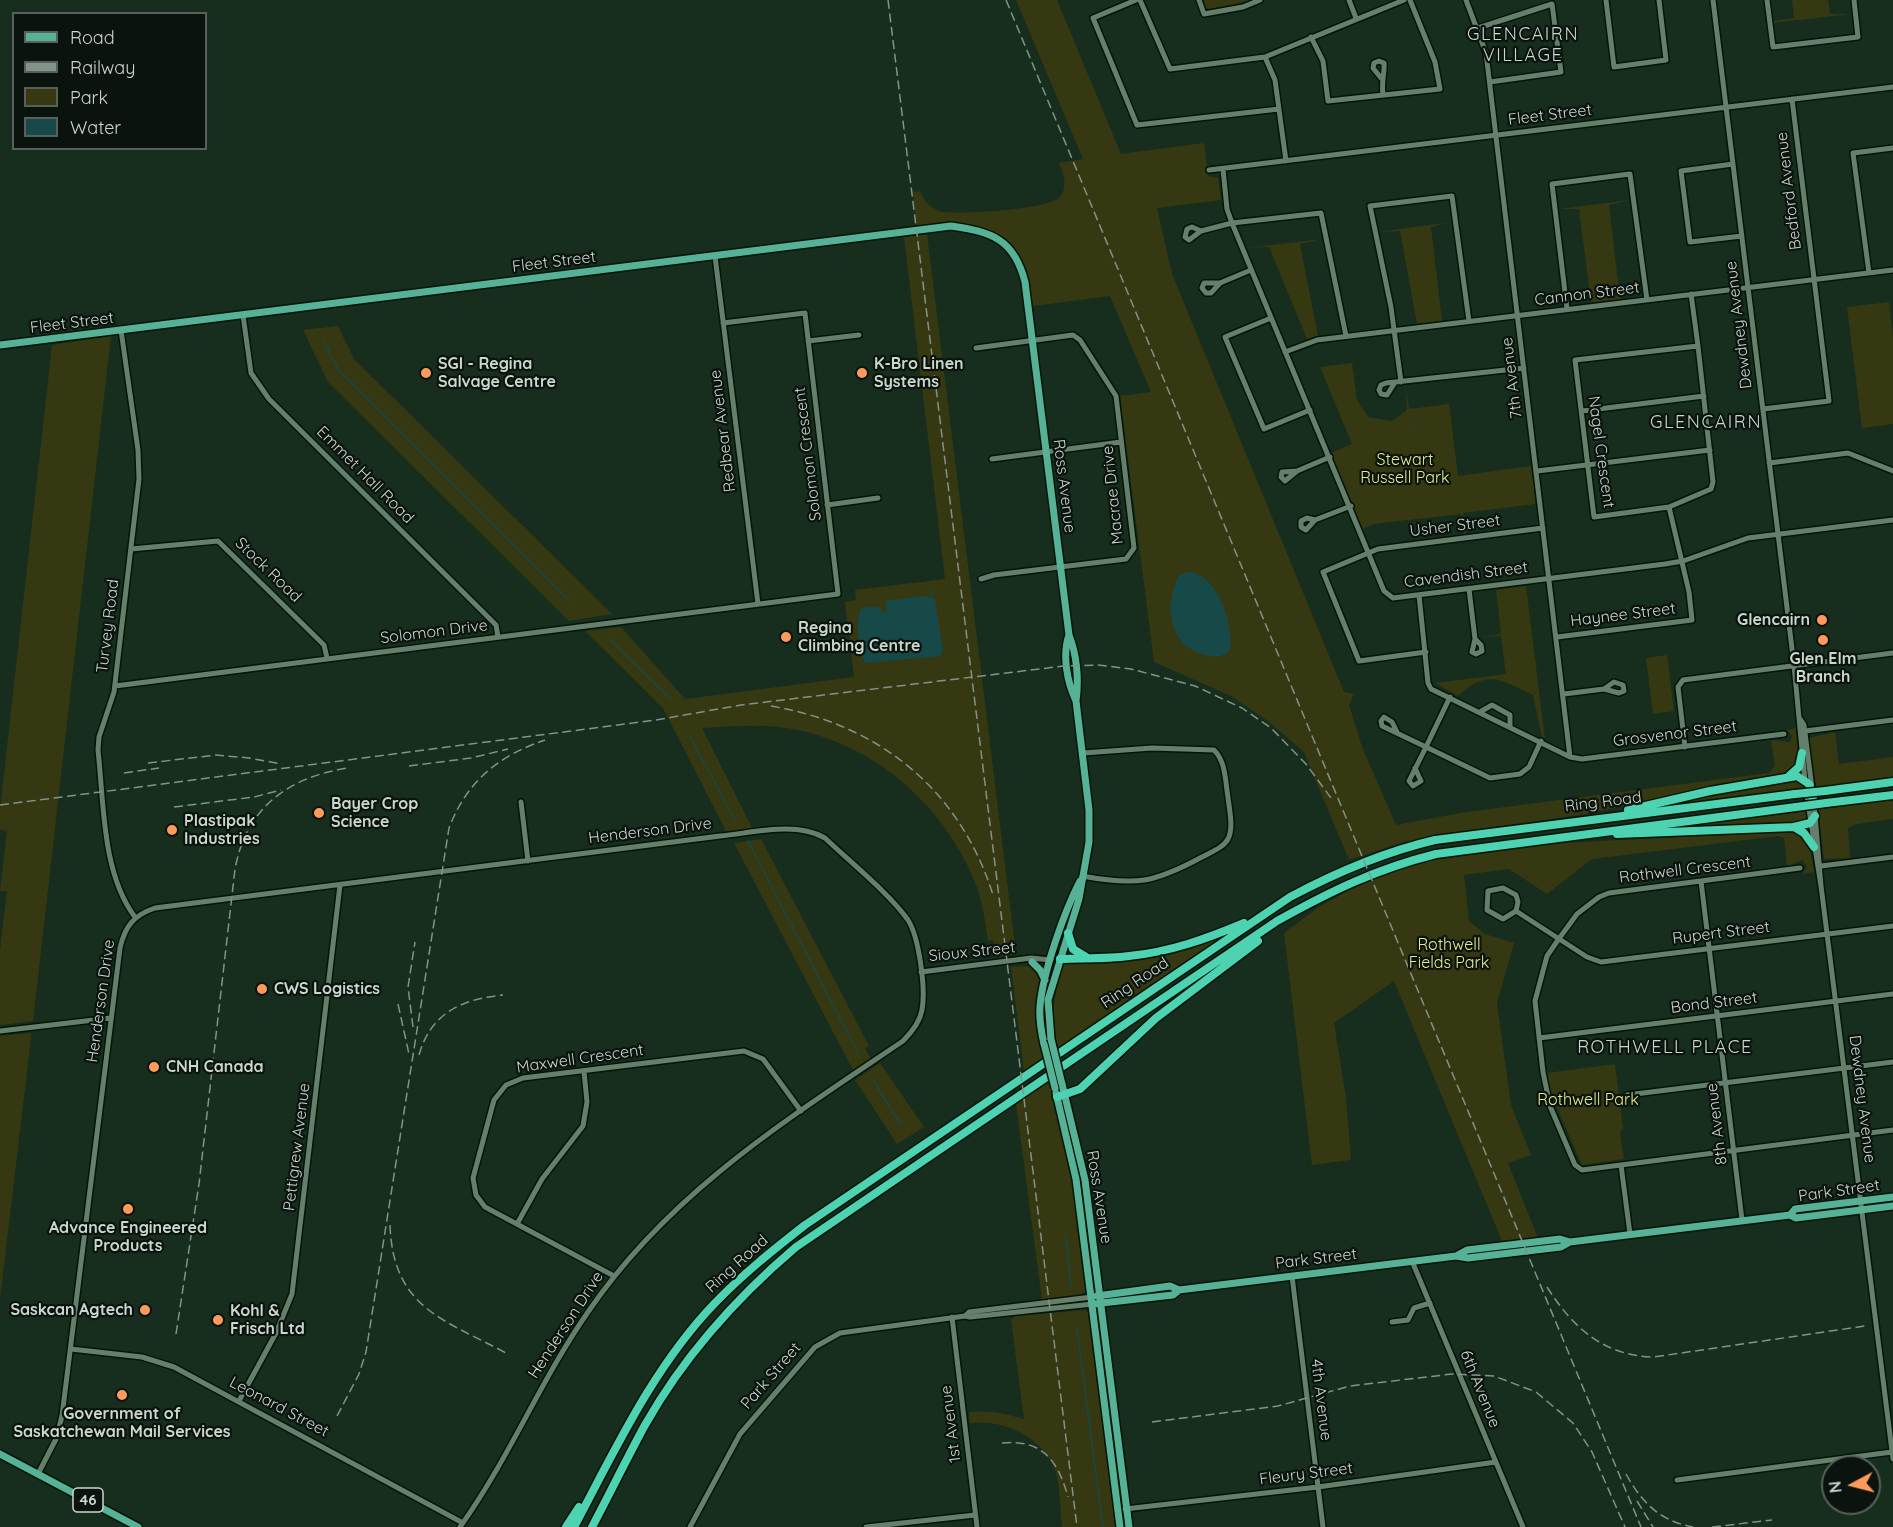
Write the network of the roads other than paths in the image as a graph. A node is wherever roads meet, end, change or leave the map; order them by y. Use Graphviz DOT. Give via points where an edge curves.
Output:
graph roads {
  1 [pos="1136,0"];
  2 [pos="1140,0"];
  3 [pos="1199,0"];
  4 [pos="1260,0"];
  5 [pos="1349,0"];
  6 [pos="1404,0"];
  7 [pos="1410,0"];
  8 [pos="1466,0"];
  9 [pos="1606,0"];
  10 [pos="1659,0"];
  11 [pos="1713,0"];
  12 [pos="1767,0"];
  13 [pos="1854,0"];
  14 [pos="1356,18"];
  15 [pos="1478,28"];
  16 [pos="1311,37"];
  17 [pos="1264,57"];
  18 [pos="1381,78"];
  19 [pos="1490,82"];
  20 [pos="1893,87"];
  21 [pos="1383,95"];
  22 [pos="1792,99"];
  23 [pos="1726,107"];
  24 [pos="1279,109"];
  25 [pos="1496,136"];
  26 [pos="1893,148"];
  27 [pos="1286,161"];
  28 [pos="1733,164"];
  29 [pos="1223,169"];
  30 [pos="1209,170"];
  31 [pos="1232,223"];
  32 [pos="1201,231"];
  33 [pos="1742,236"];
  34 [pos="715,256"];
  35 [pos="1251,270"];
  36 [pos="1893,270"];
  37 [pos="1869,273"];
  38 [pos="1814,280"];
  39 [pos="1220,283"];
  40 [pos="1748,288"];
  41 [pos="1692,294"];
  42 [pos="1647,300"];
  43 [pos="1567,309"];
  44 [pos="243,315"];
  45 [pos="1518,316"];
  46 [pos="1271,318"];
  47 [pos="1469,321"];
  48 [pos="723,322"];
  49 [pos="122,330"];
  50 [pos="1394,331"];
  51 [pos="859,335"];
  52 [pos="1346,336"];
  53 [pos="808,341"];
  54 [pos="1032,341"];
  55 [pos="0,345"];
  56 [pos="1698,346"];
  57 [pos="976,348"];
  58 [pos="1286,352"];
  59 [pos="1524,368"];
  60 [pos="1704,396"];
  61 [pos="1763,409"];
  62 [pos="1310,410"];
  63 [pos="1582,411"];
  64 [pos="1121,442"];
  65 [pos="1710,450"];
  66 [pos="1046,452"];
  67 [pos="1330,457"];
  68 [pos="992,459"];
  69 [pos="1769,463"];
  70 [pos="1588,464"];
  71 [pos="1297,471"];
  72 [pos="1537,471"];
  73 [pos="1893,471"];
  74 [pos="878,498"];
  75 [pos="827,505"];
  76 [pos="1351,506"];
  77 [pos="1669,507"];
  78 [pos="1315,520"];
  79 [pos="1893,520"];
  80 [pos="1544,528"];
  81 [pos="1778,534"];
  82 [pos="131,549"];
  83 [pos="1370,553"];
  84 [pos="1683,561"];
  85 [pos="1060,567"];
  86 [pos="1550,578"];
  87 [pos="981,579"];
  88 [pos="1469,589"];
  89 [pos="1419,595"];
  90 [pos="758,604"];
  91 [pos="498,637"];
  92 [pos="1557,637"];
  93 [pos="1475,639"];
  94 [pos="1426,652"];
  95 [pos="1893,653"];
  96 [pos="327,658"];
  97 [pos="1794,665"];
  98 [pos="115,686"];
  99 [pos="1604,689"];
  100 [pos="1564,694"];
  101 [pos="1450,697"];
  102 [pos="1480,712"];
  103 [pos="1800,719"];
  104 [pos="1893,720"];
  105 [pos="1510,726"];
  106 [pos="1805,731"];
  107 [pos="1397,732"];
  108 [pos="1784,734"];
  109 [pos="1541,741"];
  110 [pos="1426,747"];
  111 [pos="1685,747"];
  112 [pos="1083,753"];
  113 [pos="1802,753"];
  114 [pos="1570,757"];
  115 [pos="1415,768"];
  116 [pos="1789,776"];
  117 [pos="1805,780"];
  118 [pos="1893,782"];
  119 [pos="1893,795"];
  120 [pos="521,802"];
  121 [pos="1814,803"];
  122 [pos="1593,819"];
  123 [pos="1813,820"];
  124 [pos="1794,827"];
  125 [pos="1572,835"];
  126 [pos="1814,847"];
  127 [pos="1893,857"];
  128 [pos="528,861"];
  129 [pos="1821,866"];
  130 [pos="1800,868"];
  131 [pos="1082,876"];
  132 [pos="1701,881"];
  133 [pos="340,885"];
  134 [pos="1821,886"];
  135 [pos="1314,900"];
  136 [pos="1516,911"];
  137 [pos="1263,914"];
  138 [pos="135,917"];
  139 [pos="1893,926"];
  140 [pos="1068,933"];
  141 [pos="1827,934"];
  142 [pos="1558,940"];
  143 [pos="1710,948"];
  144 [pos="1086,957"];
  145 [pos="1056,960"];
  146 [pos="1028,961"];
  147 [pos="921,972"];
  148 [pos="1046,980"];
  149 [pos="1893,994"];
  150 [pos="1836,1001"];
  151 [pos="1718,1016"];
  152 [pos="111,1018"];
  153 [pos="0,1031"];
  154 [pos="1539,1038"];
  155 [pos="1893,1062"];
  156 [pos="1844,1068"];
  157 [pos="584,1071"];
  158 [pos="1726,1083"];
  159 [pos="1058,1086"];
  160 [pos="1627,1095"];
  161 [pos="1061,1096"];
  162 [pos="801,1111"];
  163 [pos="1893,1130"];
  164 [pos="1853,1135"];
  165 [pos="1734,1150"];
  166 [pos="1624,1164"];
  167 [pos="1893,1197"];
  168 [pos="1861,1200"];
  169 [pos="1893,1206"];
  170 [pos="1862,1210"];
  171 [pos="1790,1215"];
  172 [pos="1742,1220"];
  173 [pos="517,1224"];
  174 [pos="1630,1234"];
  175 [pos="1412,1261"];
  176 [pos="614,1276"];
  177 [pos="1292,1276"];
  178 [pos="1096,1300"];
  179 [pos="1430,1303"];
  180 [pos="952,1317"];
  181 [pos="1392,1322"];
  182 [pos="71,1349"];
  183 [pos="238,1401"];
  184 [pos="622,1437"];
  185 [pos="1892,1452"];
  186 [pos="0,1454"];
  187 [pos="1893,1459"];
  188 [pos="1496,1462"];
  189 [pos="38,1474"];
  190 [pos="1677,1480"];
  191 [pos="1318,1487"];
  192 [pos="1127,1509"];
  193 [pos="1118,1510"];
  194 [pos="975,1515"];
  195 [pos="462,1525"];
  196 [pos="138,1527"];
  197 [pos="566,1527"];
  198 [pos="574,1527"];
  199 [pos="594,1527"];
  200 [pos="690,1527"];
  201 [pos="866,1527"];
  202 [pos="977,1527"];
  203 [pos="1120,1527"];
  204 [pos="1129,1527"];
  205 [pos="1323,1527"];
  206 [pos="1523,1527"];
  1 -- 24 [label="street" via="1093,18 1137,125"];
  2 -- 17 [label="street" via="1170,69"];
  3 -- 4 [label="street" via="1204,14"];
  5 -- 14 [label="street"];
  6 -- 14 [label="street"];
  7 -- 21 [label="street" via="1435,62 1440,89"];
  8 -- 15 [label="street, 7th Avenue"];
  9 -- 10 [label="street" via="1614,67 1666,60"];
  11 -- 23 [label="street, Dewdney Avenue"];
  12 -- 13 [label="street" via="1773,47 1858,37"];
  14 -- 16 [label="street"];
  15 -- 19 [label="street, 7th Avenue"];
  15 -- 19 [label="street" via="1552,3 1561,72"];
  16 -- 17 [label="street"];
  16 -- 21 [label="street" via="1323,61 1328,101"];
  17 -- 24 [label="street" via="1275,80"];
  18 -- 21 [label="street"];
  19 -- 25 [label="street, 7th Avenue"];
  20 -- 22 [label="street, Fleet Street"];
  22 -- 23 [label="street, Fleet Street"];
  22 -- 38 [label="street, Bedford Avenue"];
  23 -- 25 [label="street, Fleet Street"];
  23 -- 28 [label="street, Dewdney Avenue"];
  24 -- 27 [label="street"];
  25 -- 27 [label="street, Fleet Street"];
  25 -- 45 [label="street, 7th Avenue"];
  26 -- 37 [label="street" via="1853,153"];
  27 -- 29 [label="street, Fleet Street"];
  28 -- 33 [label="street, Dewdney Avenue"];
  28 -- 33 [label="street" via="1681,171 1690,242"];
  29 -- 30 [label="street, Fleet Street"];
  29 -- 31 [label="street, Cavendish Street"];
  31 -- 32 [label="street"];
  31 -- 35 [label="street, Cavendish Street"];
  31 -- 52 [label="street" via="1321,213"];
  33 -- 40 [label="street, Dewdney Avenue"];
  34 -- 44 [label="main road, Fleet Street"];
  34 -- 48 [label="street, Redbear Avenue"];
  34 -- 54 [label="main road, Fleet Street" via="951,226 978,230 1004,241 1016,254 1026,282"];
  35 -- 39 [label="street"];
  35 -- 46 [label="street, Cavendish Street"];
  36 -- 37 [label="street, Cannon Street"];
  37 -- 38 [label="street, Cannon Street"];
  38 -- 40 [label="street, Cannon Street"];
  38 -- 61 [label="street, Bedford Avenue" via="1829,401"];
  40 -- 41 [label="street, Cannon Street"];
  40 -- 61 [label="street, Dewdney Avenue"];
  41 -- 42 [label="street, Cannon Street"];
  41 -- 56 [label="street, Nagel Crescent"];
  42 -- 43 [label="street, Cannon Street"];
  42 -- 43 [label="street" via="1630,174 1552,184"];
  43 -- 45 [label="street, Cannon Street"];
  44 -- 49 [label="main road, Fleet Street"];
  44 -- 91 [label="street, Emmet Hall Road" via="252,373 269,399 496,625"];
  45 -- 47 [label="street, Cannon Street"];
  45 -- 59 [label="street, 7th Avenue"];
  46 -- 58 [label="street, Cavendish Street"];
  46 -- 62 [label="street" via="1225,337 1264,429"];
  47 -- 50 [label="street, Cannon Street"];
  47 -- 50 [label="street" via="1452,196 1370,206"];
  48 -- 53 [label="street, Solomon Crescent" via="805,313"];
  48 -- 90 [label="street, Redbear Avenue"];
  49 -- 55 [label="main road, Fleet Street"];
  49 -- 82 [label="street, Turvey Road" via="139,467"];
  50 -- 52 [label="street, Cannon Street"];
  50 -- 59 [label="street" via="1398,383"];
  51 -- 53 [label="street"];
  52 -- 58 [label="street, Cannon Street" via="1317,340"];
  53 -- 75 [label="street, Solomon Crescent"];
  54 -- 57 [label="street, Macrae Drive"];
  54 -- 64 [label="street, Macrae Drive" via="1073,335 1080,340 1116,396"];
  54 -- 66 [label="main road, Ross Avenue"];
  56 -- 60 [label="street, Nagel Crescent"];
  56 -- 63 [label="street, Nagel Crescent" via="1575,360"];
  58 -- 62 [label="street, Cavendish Street"];
  59 -- 72 [label="street, 7th Avenue"];
  60 -- 63 [label="street"];
  60 -- 65 [label="street, Nagel Crescent"];
  61 -- 69 [label="street, Dewdney Avenue"];
  62 -- 67 [label="street, Cavendish Street"];
  63 -- 70 [label="street, Nagel Crescent"];
  64 -- 66 [label="street"];
  64 -- 85 [label="street, Macrae Drive" via="1134,548 1126,559"];
  65 -- 70 [label="street"];
  65 -- 77 [label="street, Nagel Crescent" via="1711,489"];
  66 -- 68 [label="street"];
  66 -- 85 [label="main road, Ross Avenue"];
  67 -- 71 [label="street"];
  67 -- 76 [label="street, Cavendish Street"];
  69 -- 73 [label="street" via="1848,453"];
  69 -- 81 [label="street, Dewdney Avenue"];
  70 -- 72 [label="street"];
  70 -- 77 [label="street, Nagel Crescent" via="1594,517"];
  72 -- 80 [label="street, 7th Avenue"];
  74 -- 75 [label="street"];
  75 -- 90 [label="street, Solomon Crescent" via="838,594"];
  76 -- 78 [label="street"];
  76 -- 83 [label="street, Cavendish Street"];
  77 -- 84 [label="street"];
  79 -- 81 [label="street, Cavendish Street"];
  80 -- 83 [label="street, Usher Street"];
  80 -- 86 [label="street, 7th Avenue"];
  81 -- 84 [label="street, Cavendish Street" via="1733,541"];
  81 -- 97 [label="street, Dewdney Avenue"];
  82 -- 96 [label="street, Stock Road" via="218,541 324,645"];
  82 -- 98 [label="street, Turvey Road"];
  83 -- 89 [label="street, Cavendish Street" via="1384,591 1393,598"];
  83 -- 94 [label="street, Usher Street" via="1323,572 1359,661"];
  84 -- 86 [label="street, Cavendish Street"];
  84 -- 92 [label="street, Haynee Street" via="1692,620"];
  85 -- 87 [label="street, Macrae Drive"];
  85 -- 112 [label="main road, Ross Avenue" via="1073,645"];
  86 -- 88 [label="street, Cavendish Street"];
  86 -- 92 [label="street, 7th Avenue"];
  88 -- 89 [label="street, Cavendish Street"];
  88 -- 93 [label="street"];
  89 -- 94 [label="street"];
  90 -- 91 [label="street, Solomon Drive"];
  91 -- 96 [label="street, Solomon Drive"];
  92 -- 100 [label="street, 7th Avenue"];
  94 -- 101 [label="street" via="1428,675 1437,690"];
  95 -- 97 [label="street"];
  96 -- 98 [label="street, Solomon Drive"];
  97 -- 103 [label="street, Dewdney Avenue"];
  97 -- 111 [label="street" via="1680,682"];
  98 -- 138 [label="street, Turvey Road" via="98,750 112,871 122,900"];
  99 -- 100 [label="street"];
  100 -- 114 [label="street, 7th Avenue"];
  101 -- 102 [label="street"];
  101 -- 110 [label="street"];
  102 -- 105 [label="street"];
  102 -- 105 [label="street" via="1491,705 1510,715"];
  103 -- 106 [label="street, Dewdney Avenue"];
  103 -- 113 [label="street, Dewdney Avenue"];
  104 -- 106 [label="street"];
  105 -- 109 [label="street"];
  106 -- 121 [label="street, Dewdney Avenue"];
  107 -- 110 [label="street"];
  108 -- 111 [label="street, Grosvenor Street"];
  109 -- 110 [label="street" via="1529,767 1520,774 1490,778"];
  109 -- 114 [label="street"];
  110 -- 115 [label="street"];
  111 -- 114 [label="street, Grosvenor Street" via="1582,759"];
  112 -- 131 [label="main road, Ross Avenue" via="1090,830"];
  112 -- 131 [label="street" via="1152,748 1214,750 1224,766 1231,822 1222,846 1165,876 1128,883"];
  113 -- 116 [label="highway" via="1799,767"];
  113 -- 117 [label="street, Dewdney Avenue"];
  116 -- 117 [label="highway"];
  116 -- 122 [label="highway" via="1710,790"];
  117 -- 121 [label="highway"];
  117 -- 123 [label="street, Dewdney Avenue"];
  118 -- 122 [label="highway, Ring Road, bridge"];
  119 -- 125 [label="highway, Ring Road, bridge"];
  120 -- 128 [label="street"];
  121 -- 123 [label="street, Dewdney Avenue"];
  122 -- 137 [label="highway, Ring Road" via="1411,846 1347,869"];
  123 -- 124 [label="highway"];
  123 -- 126 [label="street, Dewdney Avenue"];
  123 -- 129 [label="street, Dewdney Avenue"];
  124 -- 125 [label="highway"];
  124 -- 126 [label="highway"];
  125 -- 135 [label="highway, Ring Road" via="1426,857 1351,881"];
  126 -- 134 [label="street, Dewdney Avenue"];
  127 -- 129 [label="street"];
  128 -- 133 [label="street, Henderson Drive"];
  128 -- 147 [label="street, Henderson Drive" via="804,829 825,838 904,915 913,929"];
  129 -- 134 [label="street, Dewdney Avenue"];
  130 -- 132 [label="street, Rothwell Crescent"];
  131 -- 140 [label="main road, Ross Avenue"];
  131 -- 145 [label="main road, Ross Avenue" via="1071,897"];
  132 -- 142 [label="street, Rothwell Crescent" via="1603,894 1576,914"];
  132 -- 143 [label="street, 8th Avenue"];
  133 -- 138 [label="street, Henderson Drive" via="155,908"];
  133 -- 183 [label="street, Pettigrew Avenue" via="292,1294 276,1333"];
  134 -- 141 [label="street, Dewdney Avenue"];
  135 -- 161 [label="highway" via="1156,1018 1080,1089"];
  135 -- 199 [label="highway, Ring Road" via="1277,921 796,1247 767,1272 734,1304 682,1368 646,1424"];
  136 -- 136 [label="street" via="1516,895 1503,888 1488,891 1487,910 1493,916 1503,919"];
  136 -- 142 [label="street, Rupert Street"];
  137 -- 144 [label="highway" via="1179,947 1127,957"];
  137 -- 184 [label="highway, Ring Road" via="805,1225 759,1261 713,1305 667,1363"];
  138 -- 152 [label="street, Henderson Drive" via="123,934"];
  139 -- 141 [label="street, Rupert Street"];
  140 -- 144 [label="highway" via="1073,950"];
  140 -- 145 [label="main road, Ross Avenue"];
  141 -- 143 [label="street, Rupert Street"];
  141 -- 150 [label="street, Dewdney Avenue"];
  142 -- 143 [label="street, Rupert Street" via="1601,962"];
  142 -- 154 [label="street, Rothwell Crescent" via="1547,956 1535,1001"];
  143 -- 151 [label="street, 8th Avenue"];
  144 -- 145 [label="highway"];
  145 -- 146 [label="street, Sioux Street" via="1045,957"];
  145 -- 148 [label="main road, Ross Avenue"];
  145 -- 159 [label="main road, Ross Avenue, bridge" via="1048,1000"];
  146 -- 147 [label="street, Sioux Street"];
  146 -- 148 [label="main road"];
  147 -- 162 [label="street, Henderson Drive" via="922,1009 909,1035"];
  148 -- 159 [label="main road, Ross Avenue, bridge" via="1040,1016 1044,1044"];
  149 -- 150 [label="street, Bond Street"];
  150 -- 151 [label="street, Bond Street"];
  150 -- 156 [label="street, Dewdney Avenue"];
  151 -- 154 [label="street, Bond Street"];
  151 -- 158 [label="street, 8th Avenue"];
  152 -- 153 [label="street"];
  152 -- 182 [label="street, Henderson Drive"];
  154 -- 166 [label="street, Rothwell Crescent" via="1550,1106 1575,1165 1582,1170"];
  155 -- 156 [label="street"];
  156 -- 158 [label="street"];
  156 -- 164 [label="street, Dewdney Avenue"];
  157 -- 162 [label="street, Maxwell Crescent" via="751,1052 768,1064"];
  157 -- 173 [label="street" via="587,1102 583,1126 542,1179"];
  157 -- 173 [label="street, Maxwell Crescent" via="514,1080 494,1100 474,1187 485,1207"];
  158 -- 160 [label="street"];
  158 -- 165 [label="street, 8th Avenue"];
  159 -- 161 [label="main road, Ross Avenue"];
  161 -- 178 [label="main road, Ross Avenue" via="1084,1180"];
  162 -- 176 [label="street, Henderson Drive" via="710,1177"];
  163 -- 164 [label="street, Rothwell Crescent"];
  164 -- 165 [label="street, Rothwell Crescent"];
  164 -- 168 [label="street, Dewdney Avenue"];
  165 -- 166 [label="street, Rothwell Crescent"];
  165 -- 172 [label="street, 8th Avenue"];
  166 -- 174 [label="street"];
  167 -- 168 [label="main road, Park Street"];
  168 -- 170 [label="street, Dewdney Avenue"];
  168 -- 171 [label="main road, Park Street" via="1795,1209"];
  169 -- 170 [label="main road, Park Street"];
  170 -- 171 [label="main road, Park Street" via="1796,1218"];
  170 -- 185 [label="street, Dewdney Avenue"];
  171 -- 172 [label="main road, Park Street"];
  172 -- 174 [label="main road, Park Street"];
  173 -- 176 [label="street, Maxwell Crescent"];
  174 -- 175 [label="main road, Park Street" via="1467,1250 1456,1256"];
  175 -- 177 [label="main road, Park Street"];
  175 -- 179 [label="street, 6th Avenue"];
  176 -- 195 [label="street, Henderson Drive" via="548,1375 483,1495"];
  177 -- 178 [label="main road, Park Street" via="1179,1290 1173,1295"];
  177 -- 191 [label="street, 4th Avenue"];
  178 -- 180 [label="street, Park Street"];
  178 -- 192 [label="main road, Ross Avenue"];
  178 -- 193 [label="main road, Ross Avenue"];
  179 -- 181 [label="street" via="1414,1308 1408,1320"];
  179 -- 188 [label="street, 6th Avenue"];
  180 -- 194 [label="street, 1st Avenue"];
  180 -- 200 [label="street, Park Street" via="840,1333 815,1347 740,1434"];
  182 -- 183 [label="street, Leonard Street" via="160,1362"];
  182 -- 189 [label="street, Henderson Drive" via="56,1439"];
  183 -- 195 [label="street, Leonard Street"];
  184 -- 197 [label="highway"];
  184 -- 198 [label="highway, Ring Road"];
  185 -- 187 [label="street, Dewdney Avenue"];
  185 -- 190 [label="street"];
  186 -- 189 [label="main road, 46"];
  188 -- 191 [label="street, Fleury Street"];
  188 -- 206 [label="street, 6th Avenue"];
  189 -- 196 [label="main road, 46"];
  191 -- 192 [label="street, Fleury Street"];
  191 -- 205 [label="street, 4th Avenue"];
  192 -- 193 [label="street, Fleury Street"];
  192 -- 204 [label="main road, Ross Avenue"];
  193 -- 203 [label="main road, Ross Avenue"];
  194 -- 201 [label="street"];
  194 -- 202 [label="street, 1st Avenue"];
}
